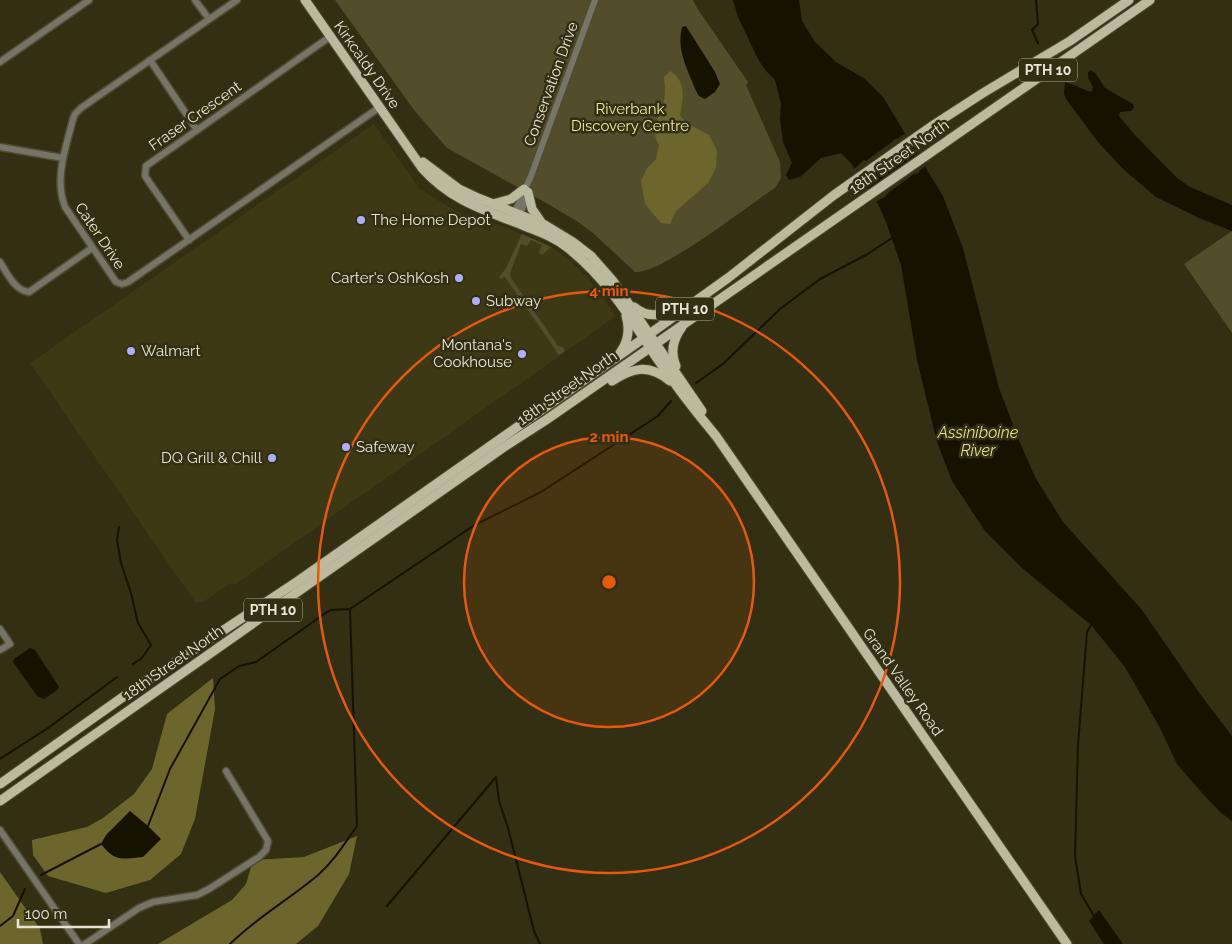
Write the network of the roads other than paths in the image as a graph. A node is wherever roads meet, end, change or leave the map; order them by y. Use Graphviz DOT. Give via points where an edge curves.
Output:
graph roads {
  1 [pos="89,0"];
  2 [pos="195,0"];
  3 [pos="237,0"];
  4 [pos="305,0"];
  5 [pos="595,0"];
  6 [pos="1129,0"];
  7 [pos="1150,0"];
  8 [pos="209,19"];
  9 [pos="330,36"];
  10 [pos="150,60"];
  11 [pos="0,62"];
  12 [pos="380,107"];
  13 [pos="197,130"];
  14 [pos="407,146"];
  15 [pos="0,147"];
  16 [pos="64,158"];
  17 [pos="526,190"];
  18 [pos="491,204"];
  19 [pos="516,218"];
  20 [pos="545,226"];
  21 [pos="189,240"];
  22 [pos="92,248"];
  23 [pos="0,262"];
  24 [pos="720,283"];
  25 [pos="620,298"];
  26 [pos="695,316"];
  27 [pos="647,336"];
  28 [pos="653,345"];
  29 [pos="609,363"];
  30 [pos="684,382"];
  31 [pos="687,400"];
  32 [pos="546,420"];
  33 [pos="716,436"];
  34 [pos="0,629"];
  35 [pos="0,650"];
  36 [pos="130,692"];
  37 [pos="139,704"];
  38 [pos="20,770"];
  39 [pos="226,770"];
  40 [pos="0,780"];
  41 [pos="30,781"];
  42 [pos="0,784"];
  43 [pos="0,801"];
  44 [pos="0,830"];
  45 [pos="79,944"];
  46 [pos="85,944"];
  47 [pos="1068,944"];
  1 -- 11 [label="street"];
  2 -- 8 [label="street"];
  3 -- 8 [label="street, Cater Drive"];
  4 -- 9 [label="main road, Kirkcaldy Drive"];
  5 -- 17 [label="street, Conservation Drive"];
  6 -- 24 [label="main road, 18th Street North / PTH 10" via="1070,41 935,124 834,195"];
  7 -- 26 [label="main road, 18th Street North / PTH 10"];
  8 -- 10 [label="street, Cater Drive"];
  9 -- 12 [label="main road, Kirkcaldy Drive"];
  9 -- 13 [label="street, Fraser Crescent"];
  10 -- 13 [label="street"];
  10 -- 16 [label="street, Cater Drive" via="75,114"];
  12 -- 14 [label="main road, Kirkcaldy Drive"];
  12 -- 21 [label="street, Cater Drive"];
  13 -- 21 [label="street, Fraser Crescent" via="150,162 145,169 146,176"];
  14 -- 18 [label="main road, Kirkcaldy Drive" via="443,178"];
  14 -- 19 [label="main road, Kirkcaldy Drive" via="430,176 452,195 472,206"];
  15 -- 16 [label="street"];
  16 -- 22 [label="street, Cater Drive" via="60,195"];
  17 -- 18 [label="main road" via="511,199"];
  17 -- 19 [label="street, Conservation Drive"];
  17 -- 20 [label="main road" via="532,209"];
  18 -- 19 [label="main road, Kirkcaldy Drive"];
  19 -- 20 [label="main road, Kirkcaldy Drive"];
  19 -- 25 [label="main road, Kirkcaldy Drive" via="567,247"];
  20 -- 25 [label="main road, Kirkcaldy Drive" via="591,256 607,273"];
  21 -- 22 [label="street, Cater Drive" via="122,284 113,278"];
  22 -- 23 [label="street" via="29,292 18,288"];
  24 -- 25 [label="main road" via="660,315 642,313"];
  24 -- 27 [label="main road, 18th Street North / PTH 10"];
  25 -- 27 [label="main road, Kirkcaldy Drive"];
  25 -- 29 [label="main road" via="628,334 621,352"];
  26 -- 28 [label="main road, 18th Street North / PTH 10"];
  26 -- 30 [label="main road" via="680,330 673,347 674,361"];
  27 -- 28 [label="main road, Grand Valley Road"];
  27 -- 29 [label="main road, 18th Street North / PTH 10"];
  28 -- 30 [label="main road, Grand Valley Road"];
  28 -- 31 [label="main road, Grand Valley Road"];
  28 -- 32 [label="main road, 18th Street North / PTH 10"];
  29 -- 36 [label="main road, 18th Street North / PTH 10" via="298,581"];
  30 -- 33 [label="main road, Grand Valley Road"];
  31 -- 32 [label="main road" via="659,373 634,370"];
  31 -- 33 [label="main road, Grand Valley Road"];
  32 -- 37 [label="main road, 18th Street North / PTH 10"];
  33 -- 47 [label="main road, Grand Valley Road"];
  34 -- 35 [label="street" via="10,644"];
  36 -- 37 [label="street"];
  36 -- 38 [label="main road, 18th Street North / PTH 10"];
  37 -- 41 [label="main road, 18th Street North / PTH 10"];
  38 -- 40 [label="main road"];
  38 -- 41 [label="street"];
  38 -- 42 [label="main road, 18th Street North / PTH 10"];
  39 -- 46 [label="street" via="268,841 266,850 209,889 197,895 153,902 139,908"];
  41 -- 43 [label="main road, 18th Street North / PTH 10"];
  44 -- 45 [label="street"];
}
